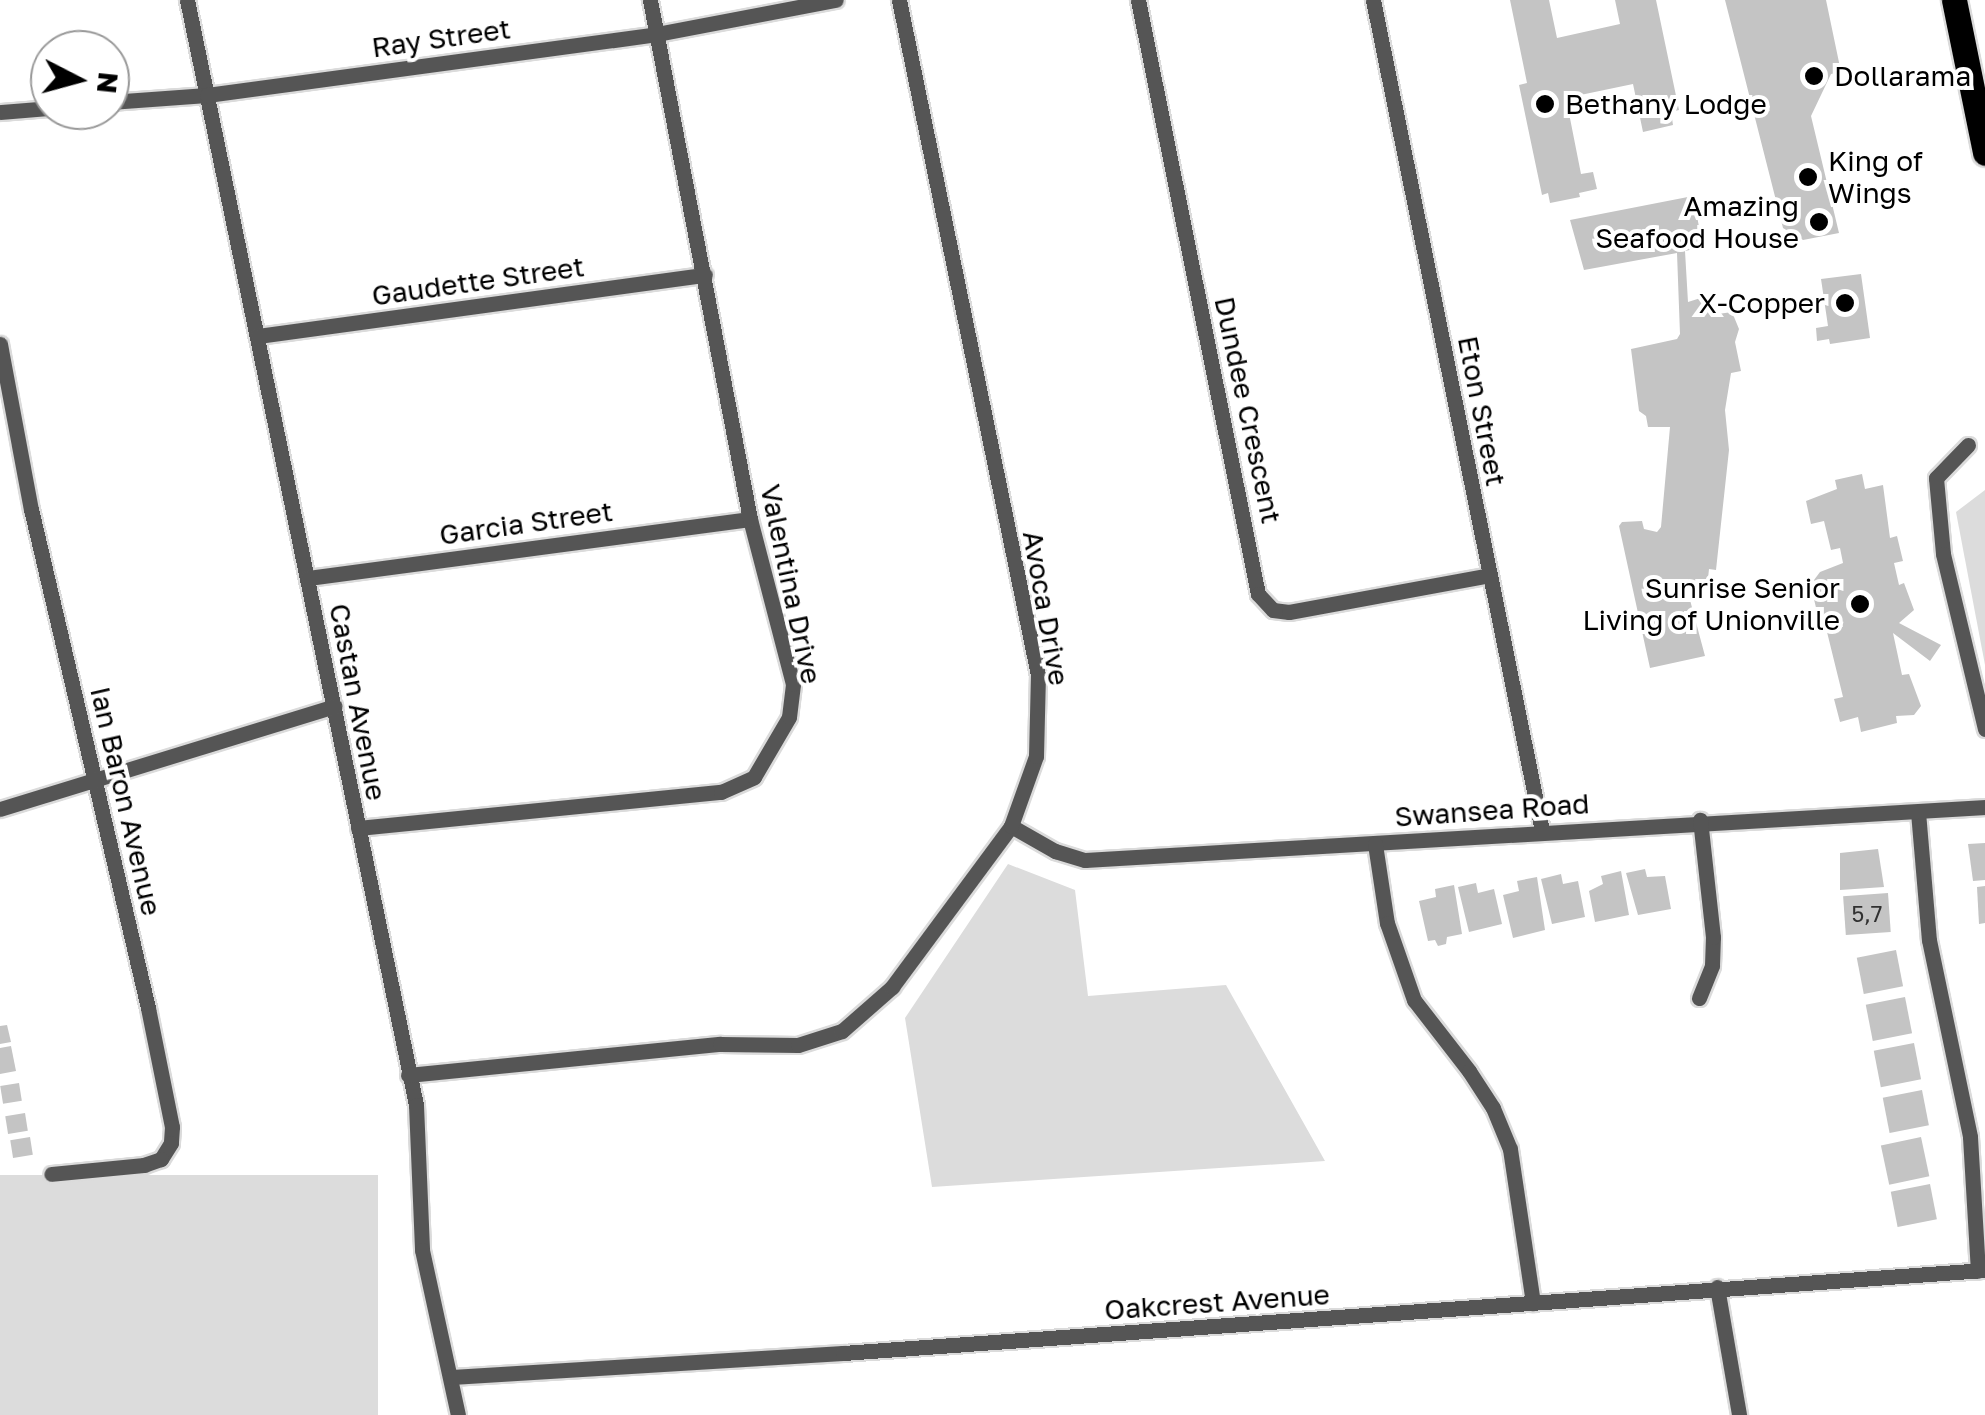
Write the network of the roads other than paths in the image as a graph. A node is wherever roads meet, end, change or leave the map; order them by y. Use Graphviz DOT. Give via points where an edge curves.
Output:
graph roads {
  1 [pos="187,0"];
  2 [pos="650,0"];
  3 [pos="836,0"];
  4 [pos="899,0"];
  5 [pos="1138,0"];
  6 [pos="1373,0"];
  7 [pos="1954,0"];
  8 [pos="657,34"];
  9 [pos="207,94"];
  10 [pos="130,100"];
  11 [pos="30,110"];
  12 [pos="0,112"];
  13 [pos="1985,153"];
  14 [pos="705,275"];
  15 [pos="258,336"];
  16 [pos="0,344"];
  17 [pos="1968,445"];
  18 [pos="750,518"];
  19 [pos="1490,575"];
  20 [pos="308,578"];
  21 [pos="334,706"];
  22 [pos="1985,729"];
  23 [pos="96,777"];
  24 [pos="1985,807"];
  25 [pos="0,809"];
  26 [pos="1918,812"];
  27 [pos="1700,820"];
  28 [pos="1010,826"];
  29 [pos="358,828"];
  30 [pos="1542,831"];
  31 [pos="1375,844"];
  32 [pos="1699,998"];
  33 [pos="408,1075"];
  34 [pos="51,1174"];
  35 [pos="1981,1270"];
  36 [pos="1717,1287"];
  37 [pos="1532,1303"];
  38 [pos="451,1377"];
  39 [pos="458,1415"];
  40 [pos="1739,1415"];
  1 -- 9 [label="street, Castan Avenue"];
  2 -- 8 [label="street, Valentina Drive"];
  3 -- 8 [label="street, Ray Street"];
  4 -- 28 [label="street, Avoca Drive" via="1038,675 1036,756"];
  5 -- 19 [label="street, Dundee Crescent" via="1258,594 1273,610 1289,612"];
  6 -- 19 [label="street, Eton Street"];
  7 -- 13 [label="main road"];
  8 -- 9 [label="street, Ray Street"];
  8 -- 14 [label="street, Valentina Drive"];
  9 -- 10 [label="street, Ray Street"];
  9 -- 15 [label="street, Castan Avenue"];
  11 -- 12 [label="street"];
  14 -- 15 [label="street, Gaudette Street"];
  14 -- 18 [label="street, Valentina Drive"];
  15 -- 20 [label="street, Castan Avenue"];
  16 -- 23 [label="street, Ian Baron Avenue" via="31,509"];
  17 -- 22 [label="street" via="1936,478 1943,554"];
  18 -- 20 [label="street, Garcia Street"];
  18 -- 29 [label="street, Valentina Drive" via="793,684 789,717 754,776 721,792"];
  19 -- 30 [label="street, Eton Street"];
  20 -- 21 [label="street, Castan Avenue"];
  21 -- 23 [label="street"];
  21 -- 29 [label="street, Castan Avenue"];
  23 -- 25 [label="street"];
  23 -- 34 [label="street, Ian Baron Avenue" via="172,1128 160,1159"];
  24 -- 26 [label="street, Swansea Road"];
  26 -- 27 [label="street, Swansea Road"];
  26 -- 35 [label="street" via="1929,940 1970,1137"];
  27 -- 30 [label="street, Swansea Road"];
  27 -- 32 [label="street" via="1713,937 1712,964"];
  28 -- 31 [label="street, Swansea Road" via="1084,860"];
  28 -- 33 [label="street, Avoca Drive" via="892,987 842,1031 798,1046 720,1044"];
  29 -- 33 [label="street, Castan Avenue"];
  30 -- 31 [label="street, Swansea Road"];
  31 -- 37 [label="street" via="1387,924 1414,1000 1470,1071 1510,1149"];
  33 -- 38 [label="street, Castan Avenue" via="418,1127 422,1250"];
  35 -- 36 [label="street, Oakcrest Avenue"];
  36 -- 37 [label="street, Oakcrest Avenue"];
  36 -- 40 [label="street"];
  37 -- 38 [label="street, Oakcrest Avenue"];
  38 -- 39 [label="street, Castan Avenue"];
}
